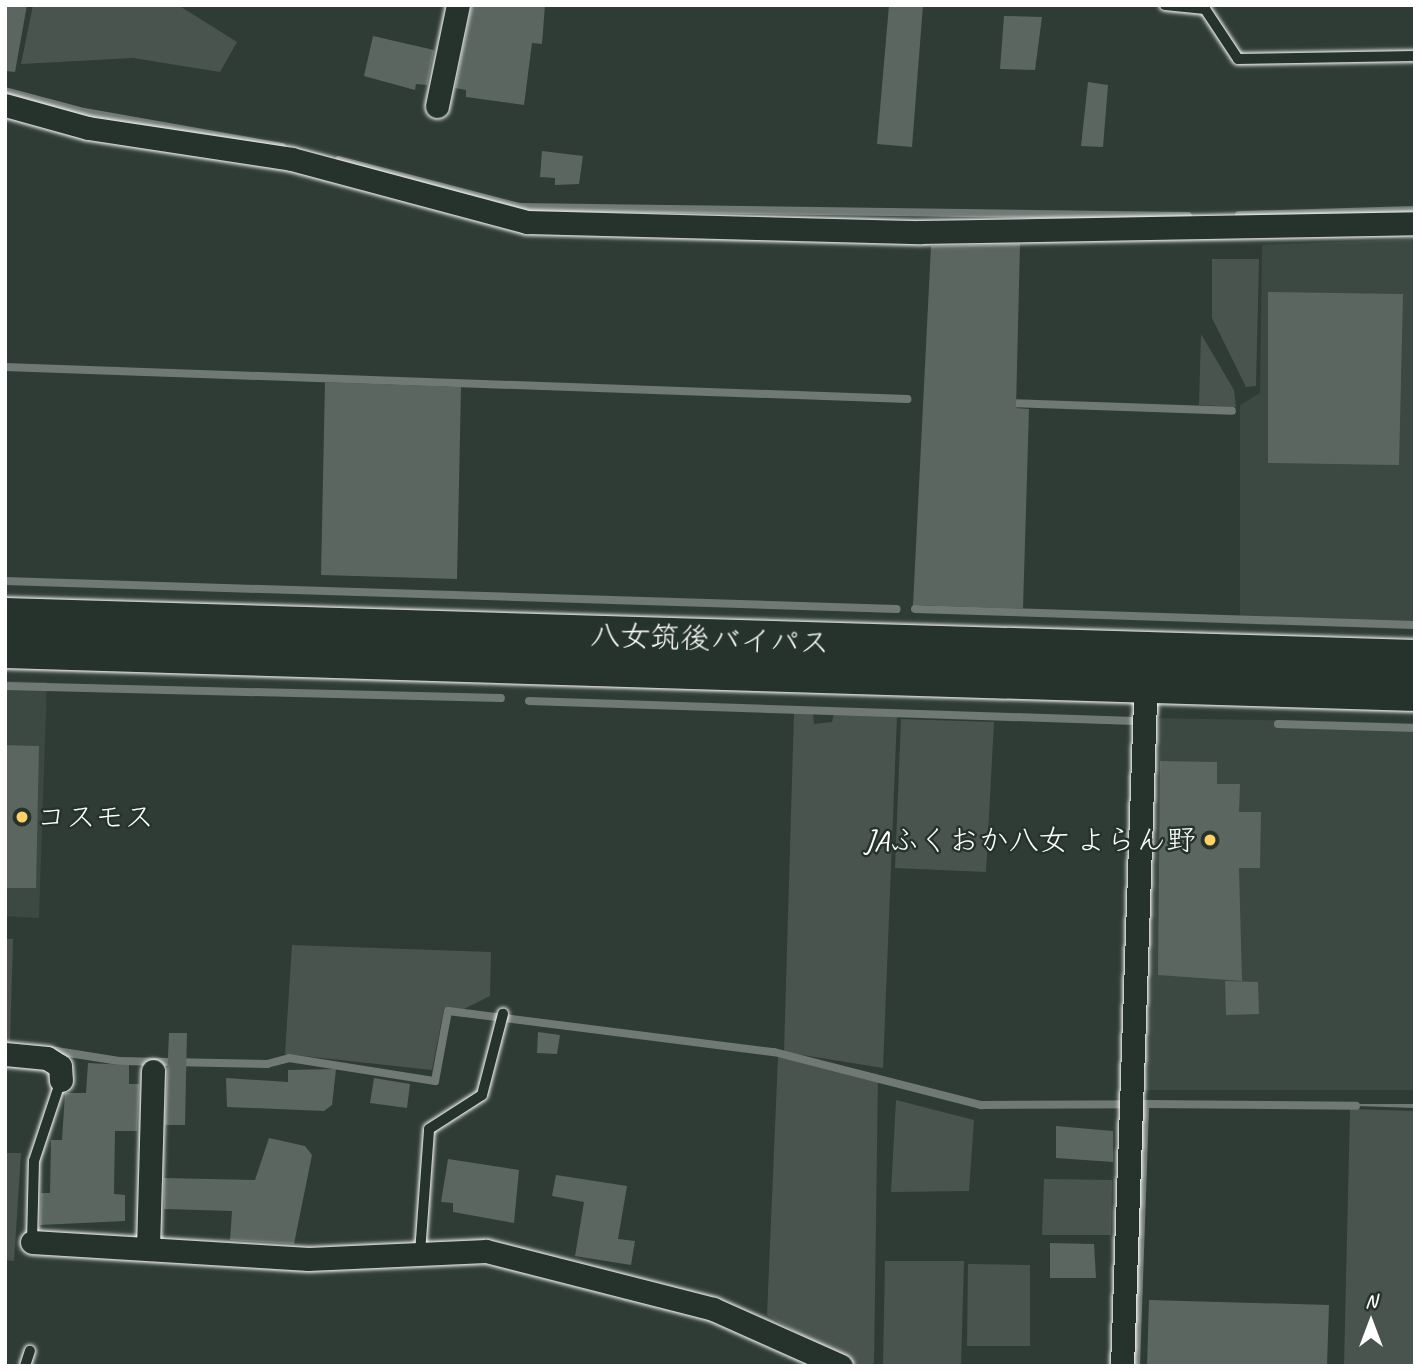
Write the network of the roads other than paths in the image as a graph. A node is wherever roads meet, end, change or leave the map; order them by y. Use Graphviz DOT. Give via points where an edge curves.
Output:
graph roads {
  1 [pos="458,5"];
  2 [pos="1165,5"];
  3 [pos="1415,56"];
  4 [pos="5,105"];
  5 [pos="437,106"];
  6 [pos="1415,223"];
  7 [pos="5,616"];
  8 [pos="5,649"];
  9 [pos="1415,659"];
  10 [pos="1146,667"];
  11 [pos="1415,692"];
  12 [pos="503,1014"];
  13 [pos="5,1054"];
  14 [pos="153,1072"];
  15 [pos="61,1080"];
  16 [pos="32,1242"];
  17 [pos="148,1249"];
  18 [pos="420,1252"];
  19 [pos="30,1351"];
  20 [pos="25,1366"];
  21 [pos="841,1366"];
  22 [pos="1122,1366"];
  1 -- 5 [label="street"];
  2 -- 3 [label="lane" via="1205,9 1238,59"];
  4 -- 6 [label="street" via="88,128 292,159 527,222 920,232"];
  7 -- 10 [label="highway, 八女筑後バイパス"];
  8 -- 10 [label="highway, 八女筑後バイパス"];
  9 -- 10 [label="highway, 八女筑後バイパス"];
  10 -- 11 [label="highway, 八女筑後バイパス"];
  10 -- 22 [label="street"];
  12 -- 18 [label="lane" via="482,1095 429,1129"];
  13 -- 15 [label="street" via="47,1058 60,1066"];
  14 -- 17 [label="street"];
  15 -- 16 [label="lane" via="34,1161"];
  16 -- 17 [label="street"];
  17 -- 18 [label="street" via="308,1259"];
  18 -- 21 [label="street" via="486,1251 546,1263 713,1309"];
  19 -- 20 [label="lane"];
}
